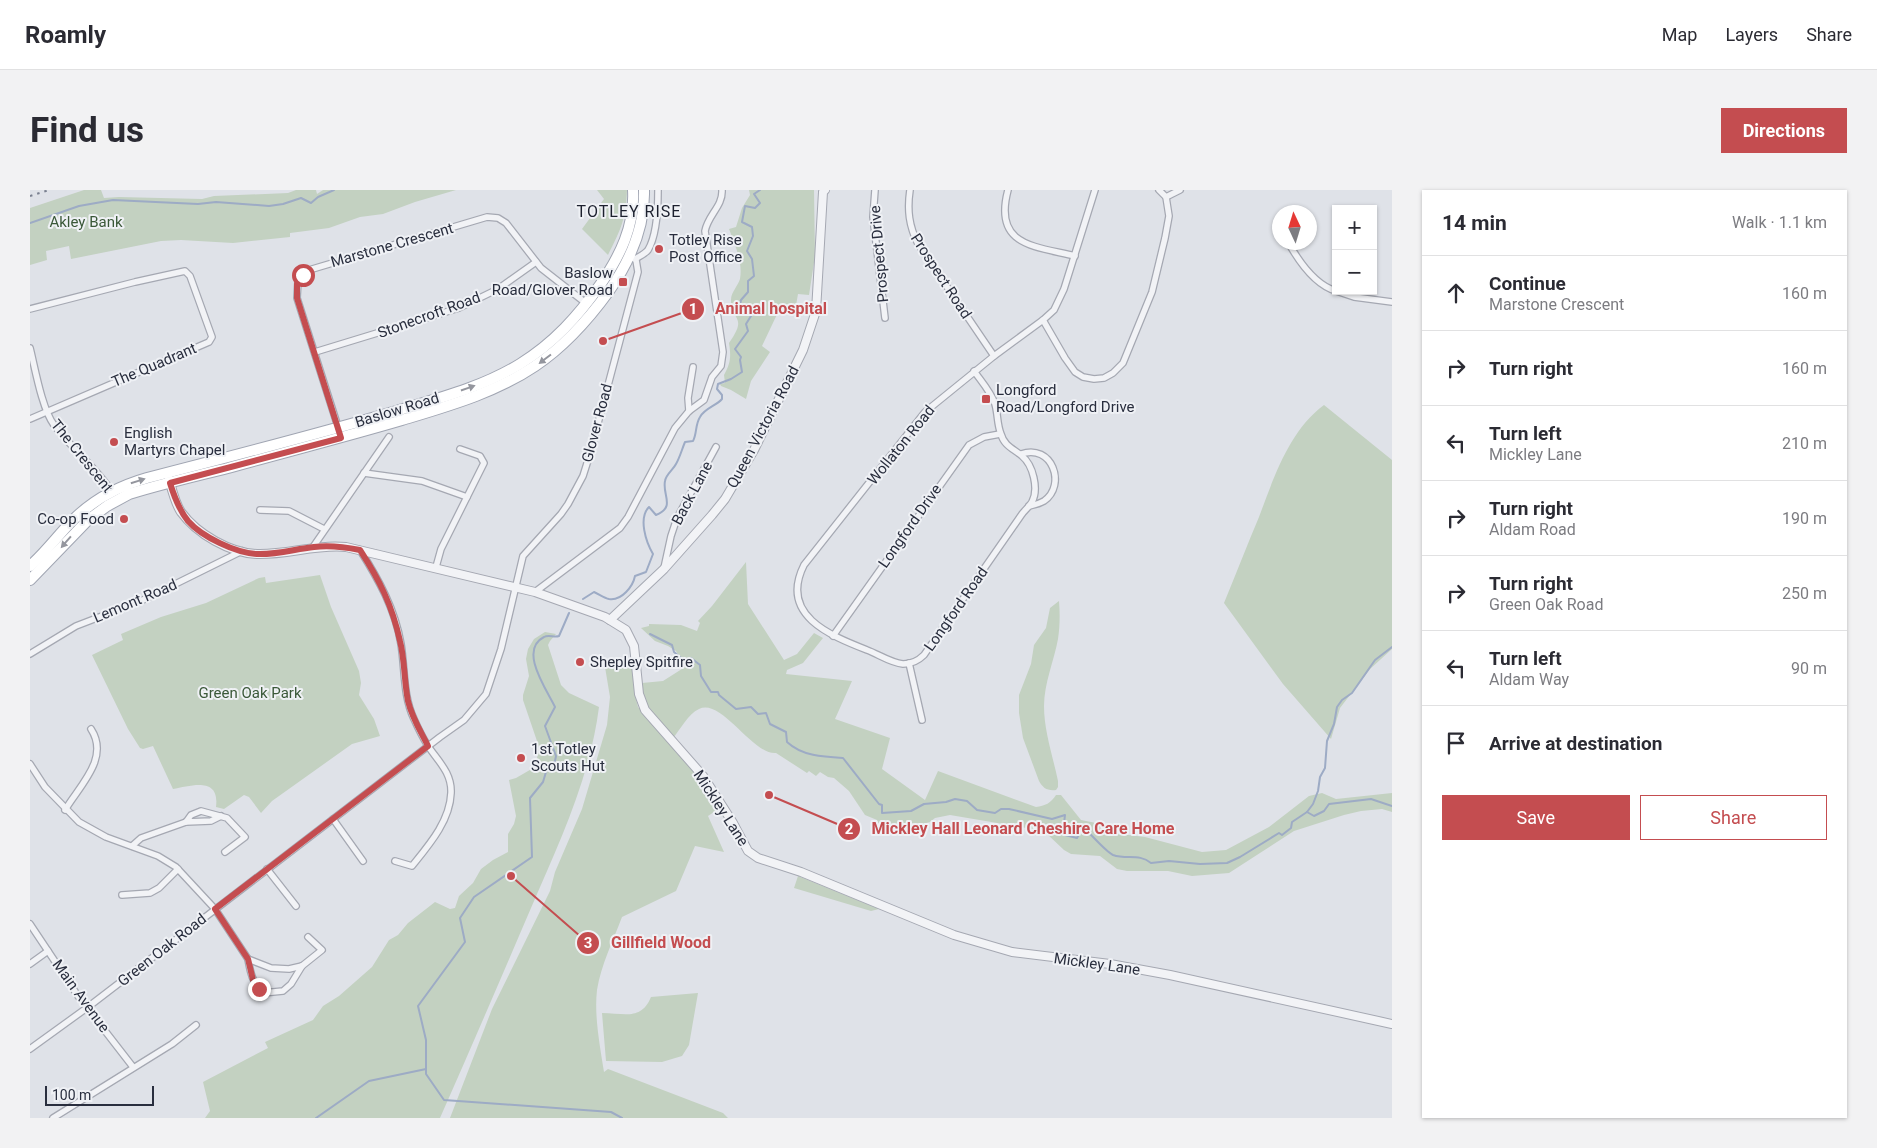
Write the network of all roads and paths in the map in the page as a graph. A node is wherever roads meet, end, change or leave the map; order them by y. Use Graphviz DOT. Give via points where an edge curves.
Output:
graph roads {
  1 [pos="633,190"];
  2 [pos="644,190"];
  3 [pos="658,190"];
  4 [pos="722,190"];
  5 [pos="875,190"];
  6 [pos="910,190"];
  7 [pos="1008,190"];
  8 [pos="1095,190"];
  9 [pos="1159,190"];
  10 [pos="1180,190"];
  11 [pos="823,191"];
  12 [pos="1166,197"];
  13 [pos="1291,250"];
  14 [pos="629,255"];
  15 [pos="1075,256"];
  16 [pos="536,262"];
  17 [pos="1332,290"];
  18 [pos="1348,295"];
  19 [pos="1392,302"];
  20 [pos="587,304"];
  21 [pos="30,309"];
  22 [pos="885,318"];
  23 [pos="1043,320"];
  24 [pos="30,348"];
  25 [pos="315,352"];
  26 [pos="994,356"];
  27 [pos="693,367"];
  28 [pos="974,371"];
  29 [pos="47,411"];
  30 [pos="689,411"];
  31 [pos="30,419"];
  32 [pos="340,433"];
  33 [pos="1000,434"];
  34 [pos="389,437"];
  35 [pos="716,447"];
  36 [pos="460,449"];
  37 [pos="1021,454"];
  38 [pos="364,473"];
  39 [pos="168,478"];
  40 [pos="114,496"];
  41 [pos="467,497"];
  42 [pos="1028,506"];
  43 [pos="260,510"];
  44 [pos="324,529"];
  45 [pos="313,547"];
  46 [pos="360,550"];
  47 [pos="242,551"];
  48 [pos="30,566"];
  49 [pos="436,567"];
  50 [pos="664,569"];
  51 [pos="30,580"];
  52 [pos="515,587"];
  53 [pos="535,592"];
  54 [pos="610,620"];
  55 [pos="833,636"];
  56 [pos="30,654"];
  57 [pos="909,663"];
  58 [pos="922,720"];
  59 [pos="91,729"];
  60 [pos="428,746"];
  61 [pos="30,764"];
  62 [pos="65,810"];
  63 [pos="221,816"];
  64 [pos="333,820"];
  65 [pos="186,822"];
  66 [pos="132,846"];
  67 [pos="226,852"];
  68 [pos="363,861"];
  69 [pos="395,861"];
  70 [pos="178,869"];
  71 [pos="267,870"];
  72 [pos="122,895"];
  73 [pos="296,906"];
  74 [pos="215,909"];
  75 [pos="30,924"];
  76 [pos="308,937"];
  77 [pos="48,951"];
  78 [pos="248,959"];
  79 [pos="30,964"];
  80 [pos="302,966"];
  81 [pos="88,1007"];
  82 [pos="1392,1024"];
  83 [pos="196,1025"];
  84 [pos="30,1049"];
  85 [pos="133,1067"];
  86 [pos="53,1118"];
  1 -- 14 [label="main road, Baslow Road"];
  2 -- 14 [label="main road" via="642,222"];
  3 -- 14 [label="street, Baslow Road" via="656,220 648,249 644,254"];
  4 -- 30 [label="street" via="723,197 705,231 722,362 712,377 704,400"];
  5 -- 22 [label="street, Prospect Drive" via="873,217"];
  6 -- 26 [label="street, Prospect Road" via="911,230 918,244"];
  7 -- 15 [label="street" via="1004,214 1013,236 1020,242"];
  8 -- 15 [label="street, Wollaton Road"];
  9 -- 12 [label="street"];
  10 -- 12 [label="street"];
  11 -- 50 [label="street, Queen Victoria Road" via="816,310 804,350 754,450 725,499"];
  12 -- 23 [label="street" via="1169,216 1152,292 1130,350 1113,373 1094,379 1075,372"];
  13 -- 17 [label="street" via="1304,268"];
  14 -- 20 [label="main road, Baslow Road" via="612,268"];
  14 -- 32 [label="main road, one-way" via="612,286 581,326 564,344 527,371 466,400"];
  14 -- 52 [label="street, Glover Road" via="638,263 638,272 583,476 561,514 525,553"];
  15 -- 23 [label="street, Wollaton Road" via="1060,300"];
  16 -- 20 [label="street, Marstone Crescent"];
  16 -- 25 [label="street, Stonecroft Road" via="498,288 459,308"];
  16 -- 25 [label="street, Marstone Crescent" via="506,223 490,217 312,269 298,281 296,294"];
  18 -- 19 [label="street"];
  32 -- 20 [label="main road, Baslow Road, one-way" via="504,373 544,348"];
  21 -- 29 [label="street, The Quadrant" via="185,271 190,276 212,337 208,342"];
  23 -- 26 [label="street, Wollaton Road"];
  24 -- 29 [label="street, The Crescent"];
  25 -- 32 [label="street, Marstone Crescent"];
  26 -- 28 [label="street, Wollaton Road"];
  27 -- 30 [label="street"];
  28 -- 33 [label="street" via="995,404"];
  28 -- 55 [label="street, Wollaton Road" via="925,412 804,565 797,586 799,603 820,629"];
  29 -- 31 [label="street"];
  29 -- 40 [label="street, The Crescent" via="53,424"];
  30 -- 53 [label="street" via="666,442 620,528"];
  32 -- 39 [label="main road, Baslow Road"];
  33 -- 37 [label="street, Longford Road" via="1007,446"];
  33 -- 55 [label="street, Longford Drive" via="984,437 969,445"];
  34 -- 38 [label="street"];
  35 -- 50 [label="street, Back Lane" via="677,518"];
  36 -- 41 [label="street" via="480,456 484,462"];
  37 -- 42 [label="street, Longford Road" via="1030,468 1034,486"];
  37 -- 42 [label="street, Longford Road" via="1036,452 1044,456 1054,471 1054,483 1048,496"];
  38 -- 41 [label="street" via="422,482"];
  38 -- 44 [label="street"];
  39 -- 40 [label="main road, Baslow Road" via="136,492"];
  39 -- 47 [label="street, Mickley Lane" via="179,508 188,521 208,536"];
  40 -- 48 [label="main road" via="98,500 75,518"];
  40 -- 51 [label="main road, one-way"];
  41 -- 49 [label="street" via="441,549"];
  42 -- 57 [label="street, Longford Road" via="924,655"];
  43 -- 44 [label="street" via="296,513"];
  44 -- 45 [label="street"];
  45 -- 46 [label="street, Mickley Lane"];
  45 -- 47 [label="street, Mickley Lane" via="263,554"];
  46 -- 49 [label="street, Mickley Lane"];
  46 -- 60 [label="street" via="380,582 394,616 401,643 408,702"];
  47 -- 56 [label="street, Lemont Road" via="141,601 76,626"];
  49 -- 52 [label="street, Mickley Lane"];
  50 -- 54 [label="street, Queen Victoria Road"];
  52 -- 53 [label="street, Mickley Lane"];
  52 -- 60 [label="street, Green Oak Road" via="501,649 486,694 456,727"];
  53 -- 54 [label="street, Mickley Lane"];
  54 -- 82 [label="street, Mickley Lane" via="626,630 632,640 639,694 646,710 703,776 748,851 758,858 801,872 954,935 1012,952 1170,975"];
  55 -- 57 [label="street, Longford Road" via="899,663"];
  57 -- 58 [label="street"];
  59 -- 62 [label="street" via="96,736 98,753 89,776"];
  60 -- 64 [label="street, Green Oak Road"];
  60 -- 69 [label="street" via="448,778 451,795 448,808 437,833 412,866"];
  61 -- 62 [label="street" via="45,788"];
  62 -- 66 [label="street" via="93,831"];
  63 -- 65 [label="street"];
  63 -- 65 [label="street" via="202,811 191,814"];
  63 -- 67 [label="street" via="245,837"];
  64 -- 68 [label="street"];
  64 -- 71 [label="street, Green Oak Road"];
  65 -- 66 [label="street" via="147,835"];
  66 -- 70 [label="street" via="158,856"];
  70 -- 72 [label="street" via="150,893"];
  70 -- 74 [label="street"];
  71 -- 73 [label="street"];
  71 -- 74 [label="street, Green Oak Road"];
  74 -- 78 [label="street"];
  74 -- 81 [label="street, Green Oak Road"];
  75 -- 77 [label="street, Main Avenue"];
  76 -- 80 [label="street" via="322,950"];
  77 -- 79 [label="street"];
  77 -- 81 [label="street, Main Avenue"];
  78 -- 80 [label="street" via="277,969"];
  78 -- 80 [label="street" via="253,980 263,993 283,991"];
  81 -- 84 [label="street, Green Oak Road"];
  81 -- 85 [label="street, Main Avenue"];
  83 -- 85 [label="street"];
  85 -- 86 [label="street"];
}
